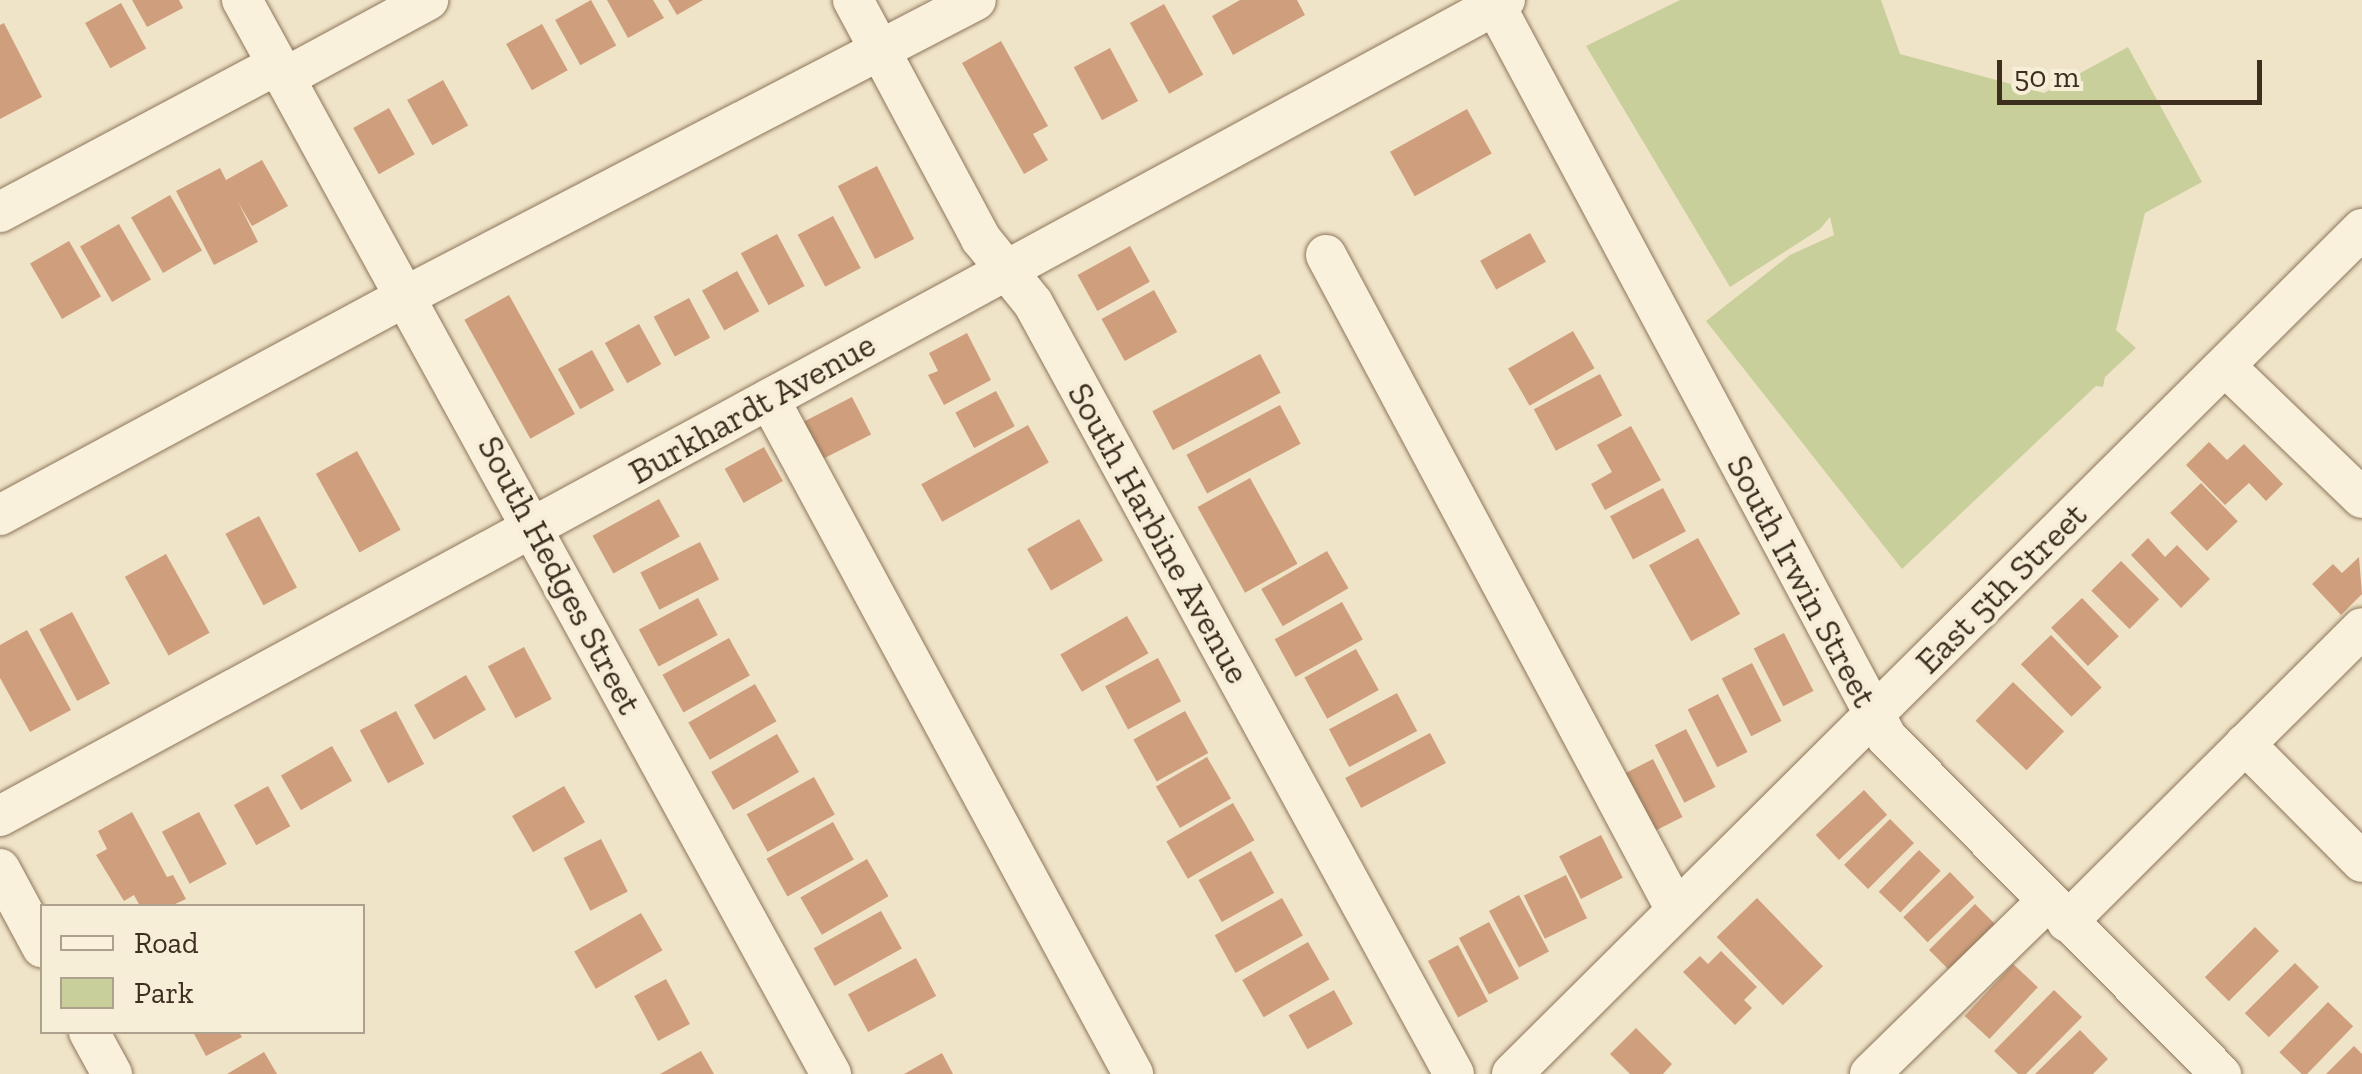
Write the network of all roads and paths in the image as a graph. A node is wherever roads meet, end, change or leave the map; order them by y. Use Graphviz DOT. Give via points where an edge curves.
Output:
graph roads {
  1 [pos="242,0"];
  2 [pos="428,0"];
  3 [pos="853,0"];
  4 [pos="976,0"];
  5 [pos="1500,3"];
  6 [pos="881,53"];
  7 [pos="280,71"];
  8 [pos="0,212"];
  9 [pos="2362,229"];
  10 [pos="1326,255"];
  11 [pos="1006,270"];
  12 [pos="406,296"];
  13 [pos="2224,366"];
  14 [pos="770,399"];
  15 [pos="2362,498"];
  16 [pos="0,515"];
  17 [pos="532,528"];
  18 [pos="2362,628"];
  19 [pos="1873,716"];
  20 [pos="2245,744"];
  21 [pos="0,816"];
  22 [pos="2362,862"];
  23 [pos="0,869"];
  24 [pos="1676,910"];
  25 [pos="2056,912"];
  26 [pos="40,943"];
  27 [pos="90,1034"];
  28 [pos="112,1074"];
  29 [pos="831,1074"];
  30 [pos="1132,1074"];
  31 [pos="1454,1074"];
  32 [pos="1512,1074"];
  33 [pos="1870,1074"];
  34 [pos="2221,1074"];
  1 -- 7 [label="street, South Hedges Street"];
  2 -- 7 [label="street"];
  3 -- 6 [label="street, South Harbine Avenue"];
  4 -- 6 [label="street"];
  5 -- 11 [label="street, Burkhardt Avenue"];
  5 -- 19 [label="street, South Irwin Street"];
  6 -- 11 [label="street, South Harbine Avenue" via="982,240"];
  6 -- 12 [label="street"];
  7 -- 8 [label="street"];
  7 -- 12 [label="street, South Hedges Street"];
  9 -- 13 [label="street, East 5th Street"];
  10 -- 24 [label="street"];
  11 -- 14 [label="street, Burkhardt Avenue"];
  11 -- 31 [label="street, South Harbine Avenue" via="1033,302"];
  12 -- 16 [label="street"];
  12 -- 17 [label="street, South Hedges Street"];
  13 -- 15 [label="street"];
  13 -- 19 [label="street, East 5th Street"];
  14 -- 17 [label="street, Burkhardt Avenue"];
  14 -- 30 [label="street"];
  17 -- 21 [label="street, Burkhardt Avenue"];
  17 -- 29 [label="street, South Hedges Street"];
  18 -- 20 [label="street"];
  19 -- 24 [label="street, East 5th Street"];
  19 -- 25 [label="street, South Irwin Street"];
  20 -- 22 [label="street"];
  20 -- 25 [label="street"];
  23 -- 26 [label="street"];
  24 -- 32 [label="street, East 5th Street"];
  25 -- 33 [label="street"];
  25 -- 34 [label="street, South Irwin Street"];
  27 -- 28 [label="street"];
}
